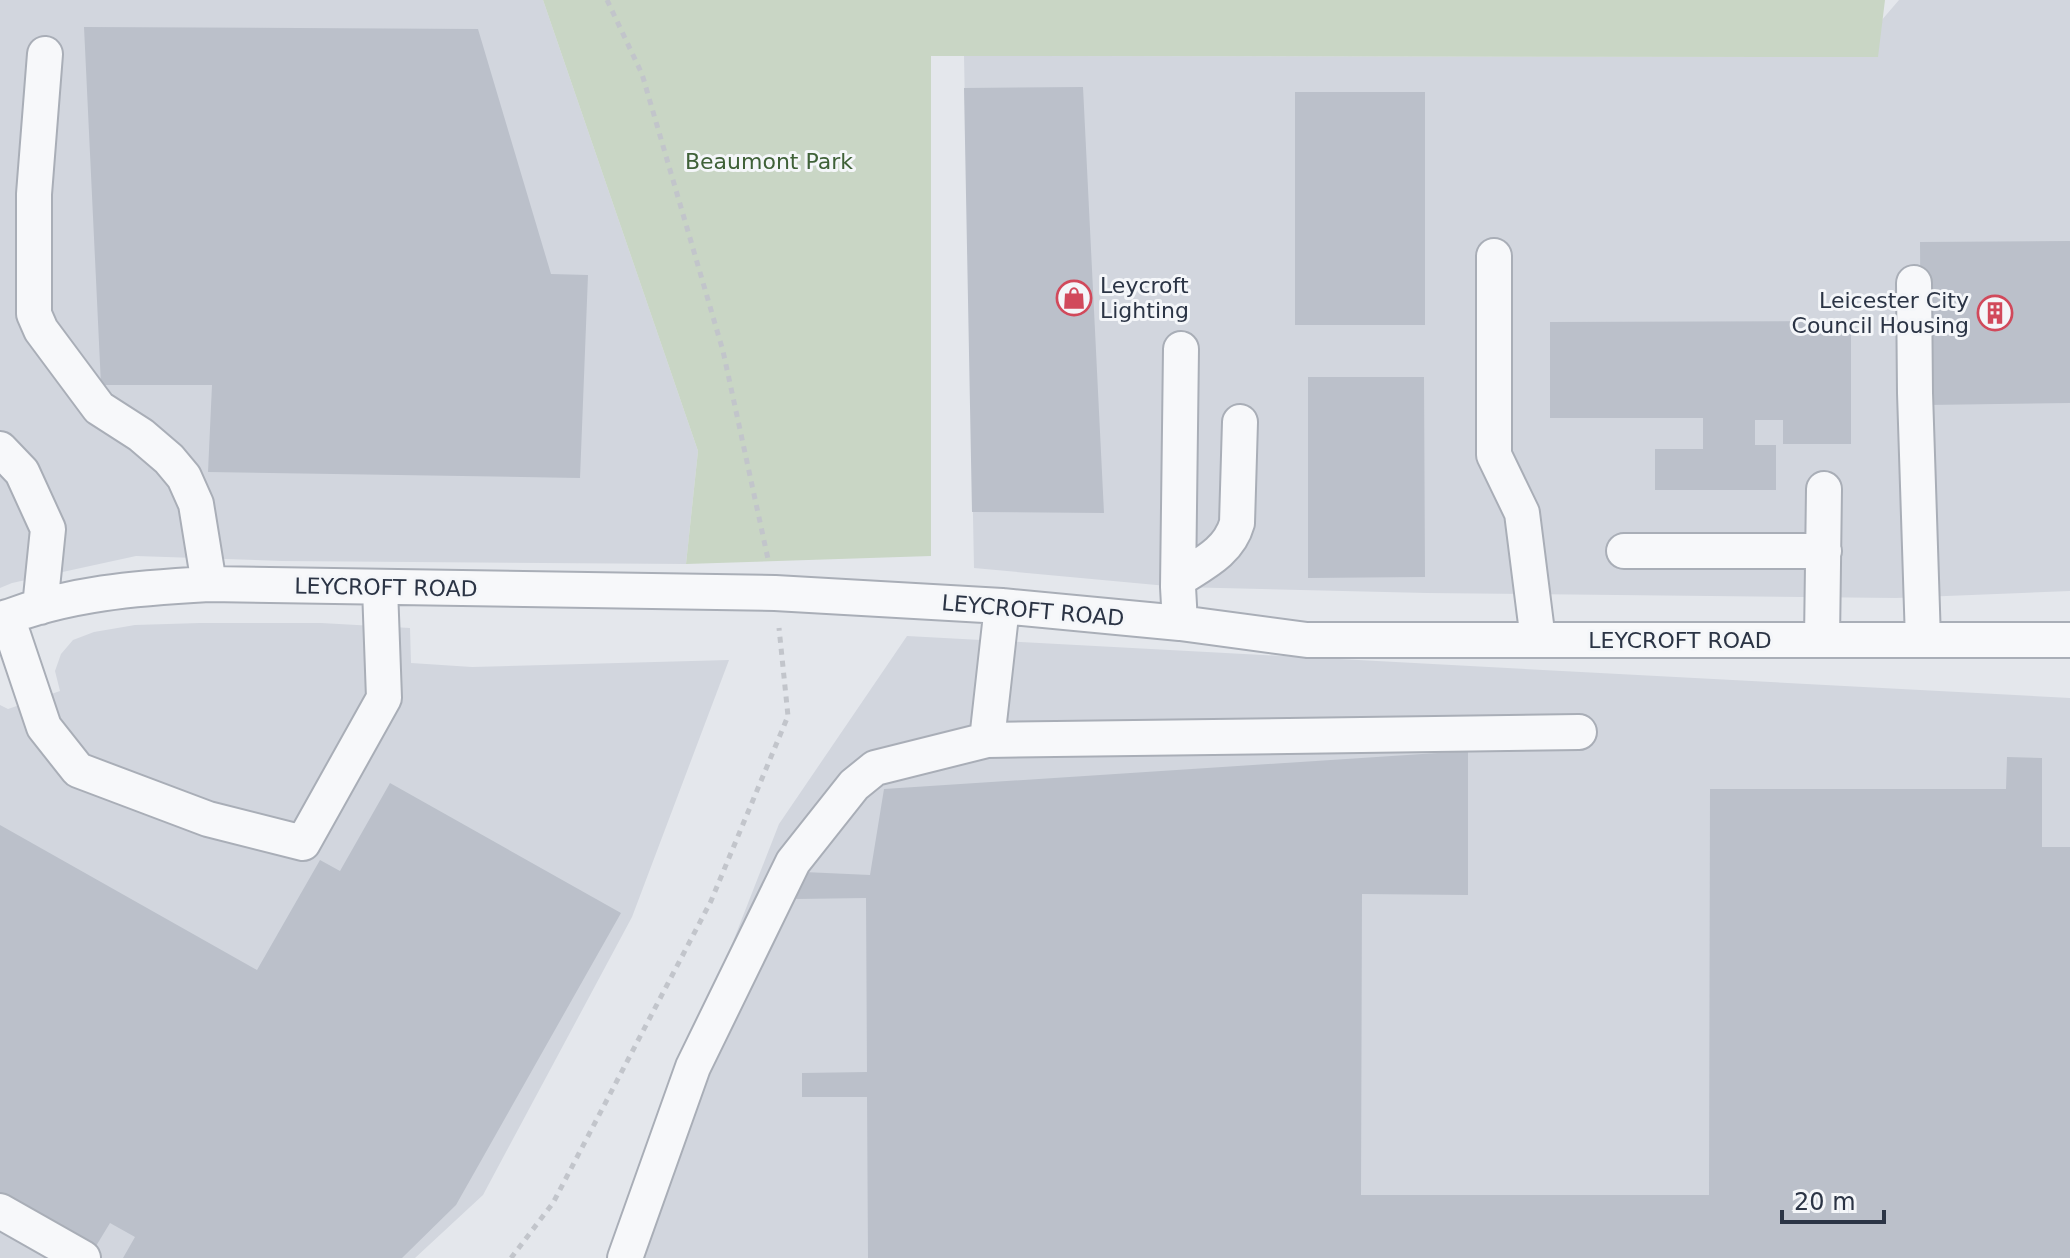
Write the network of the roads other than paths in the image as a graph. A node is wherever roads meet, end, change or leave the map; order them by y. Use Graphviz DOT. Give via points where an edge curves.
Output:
graph roads {
  1 [pos="45,54"];
  2 [pos="1494,256"];
  3 [pos="1914,283"];
  4 [pos="1181,349"];
  5 [pos="1240,422"];
  6 [pos="0,449"];
  7 [pos="1824,489"];
  8 [pos="1624,551"];
  9 [pos="1824,551"];
  10 [pos="1179,579"];
  11 [pos="209,584"];
  12 [pos="380,588"];
  13 [pos="1002,606"];
  14 [pos="40,607"];
  15 [pos="4,619"];
  16 [pos="1180,623"];
  17 [pos="1538,640"];
  18 [pos="1822,640"];
  19 [pos="1923,640"];
  20 [pos="2070,640"];
  21 [pos="1579,732"];
  22 [pos="987,740"];
  23 [pos="0,1211"];
  24 [pos="83,1258"];
  25 [pos="625,1258"];
  1 -- 11 [label="street" via="34,194 34,314 99,408 141,435 184,477 196,504"];
  2 -- 17 [label="street" via="1494,455 1522,513"];
  3 -- 19 [label="street"];
  4 -- 10 [label="street"];
  5 -- 10 [label="street" via="1234,535 1218,554"];
  6 -- 14 [label="street" via="22,472 48,529"];
  7 -- 9 [label="street"];
  8 -- 9 [label="street"];
  9 -- 18 [label="street"];
  10 -- 16 [label="street"];
  11 -- 12 [label="street, LEYCROFT ROAD"];
  11 -- 14 [label="street, LEYCROFT ROAD" via="134,588"];
  12 -- 13 [label="street, LEYCROFT ROAD" via="775,593"];
  12 -- 15 [label="street" via="384,698 303,843 208,819 78,770 44,727"];
  13 -- 16 [label="street, LEYCROFT ROAD"];
  13 -- 22 [label="street"];
  14 -- 15 [label="street, LEYCROFT ROAD"];
  16 -- 17 [label="street, LEYCROFT ROAD" via="1307,640"];
  17 -- 18 [label="street, LEYCROFT ROAD"];
  18 -- 19 [label="street, LEYCROFT ROAD"];
  19 -- 20 [label="street, LEYCROFT ROAD"];
  21 -- 22 [label="street"];
  22 -- 25 [label="street" via="875,768 854,785 793,862 693,1067"];
  23 -- 24 [label="street"];
}
